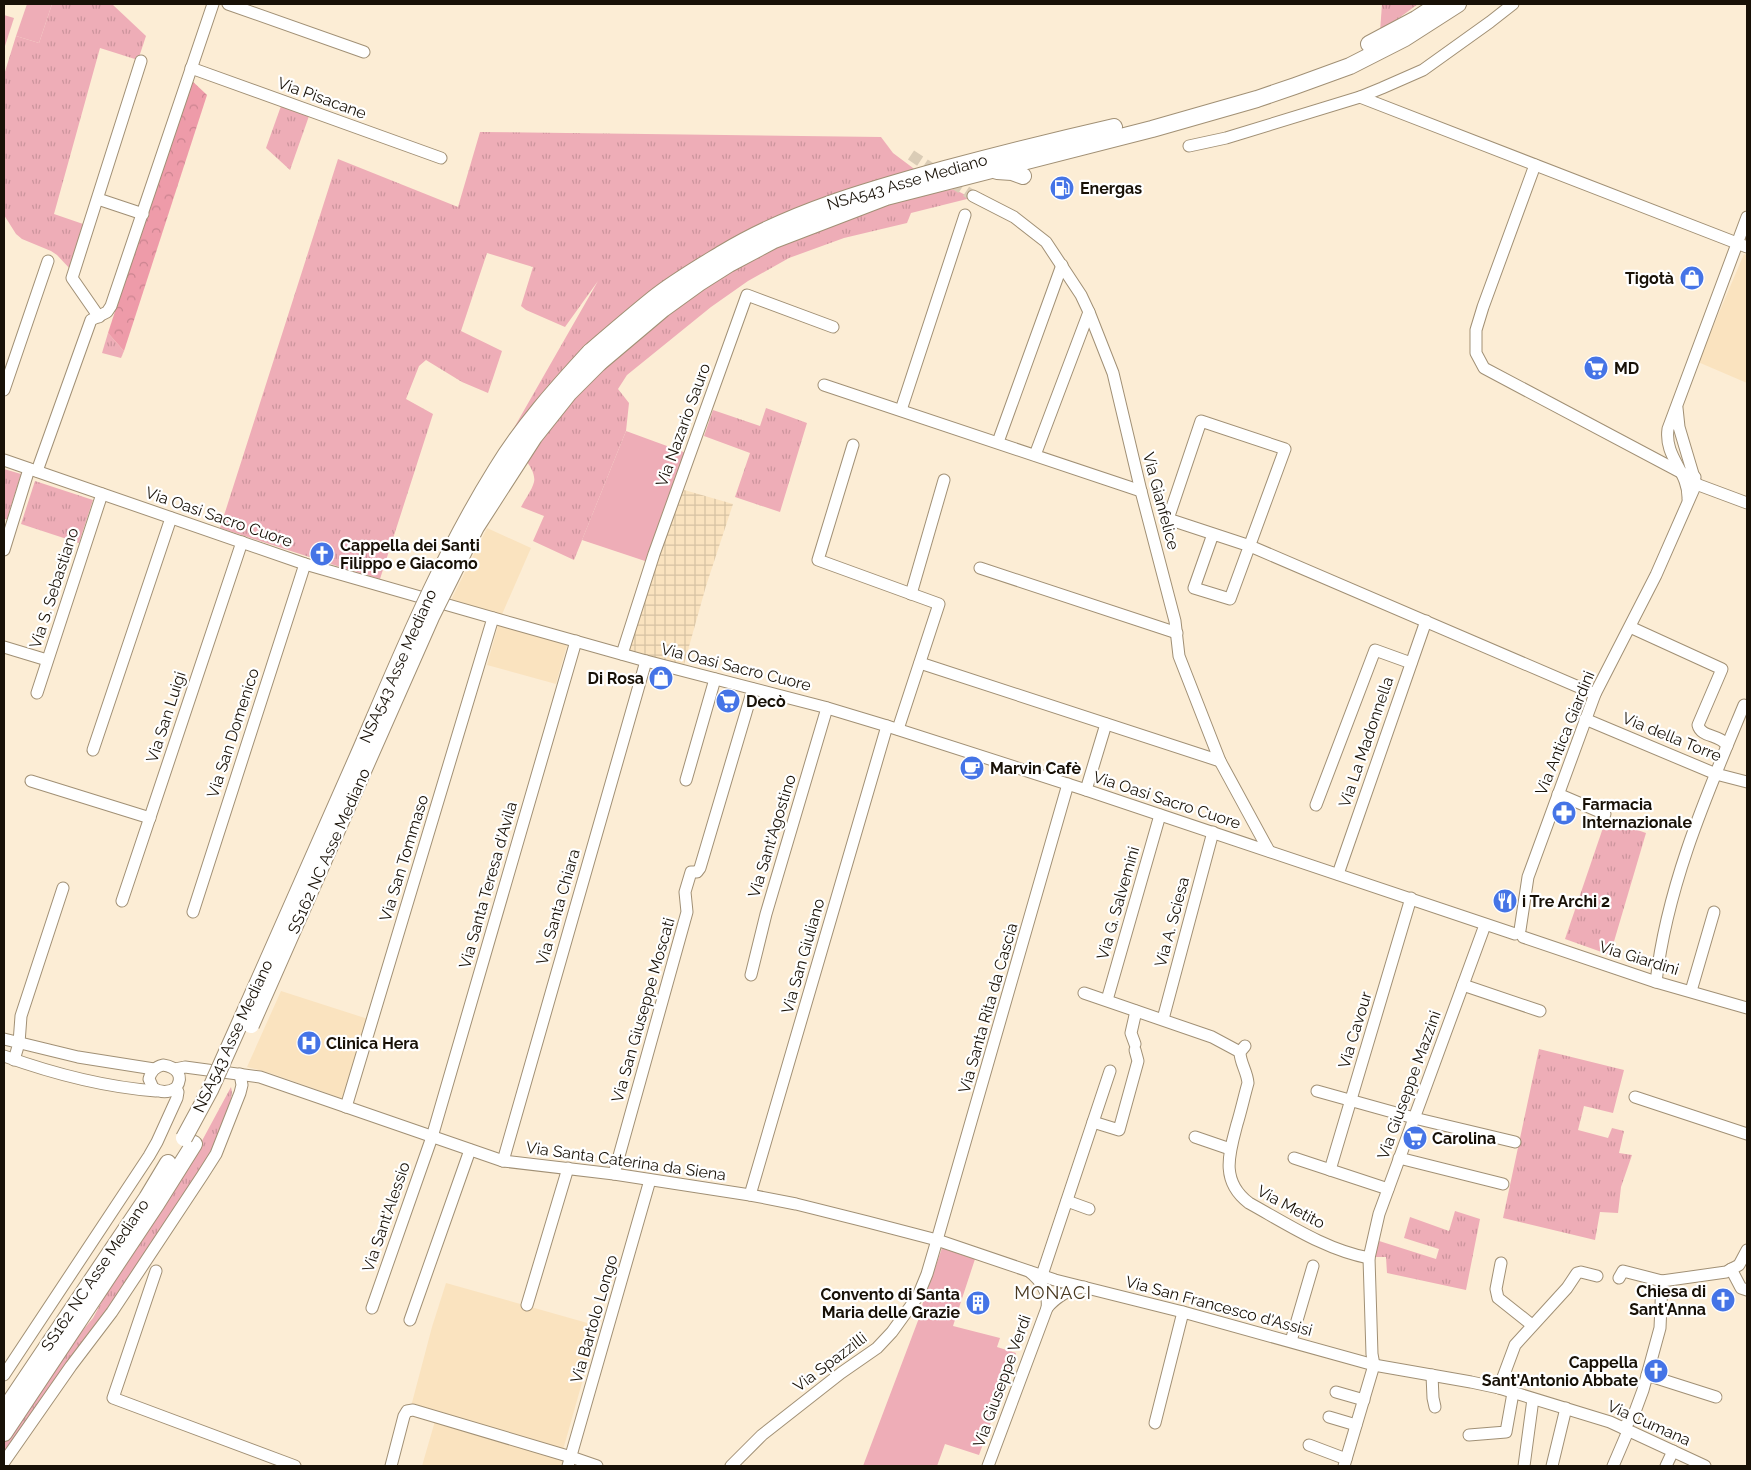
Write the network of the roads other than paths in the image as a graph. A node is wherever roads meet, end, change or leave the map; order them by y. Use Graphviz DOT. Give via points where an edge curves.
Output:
graph roads {
  1 [pos="213,4"];
  2 [pos="228,4"];
  3 [pos="1439,4"];
  4 [pos="1458,4"];
  5 [pos="1513,4"];
  6 [pos="364,52"];
  7 [pos="141,61"];
  8 [pos="191,68"];
  9 [pos="1360,97"];
  10 [pos="1152,128"];
  11 [pos="1189,146"];
  12 [pos="1100,152"];
  13 [pos="441,158"];
  14 [pos="1535,165"];
  15 [pos="988,170"];
  16 [pos="1023,176"];
  17 [pos="973,196"];
  18 [pos="98,199"];
  19 [pos="142,214"];
  20 [pos="965,215"];
  21 [pos="1747,218"];
  22 [pos="1743,245"];
  23 [pos="48,261"];
  24 [pos="1062,265"];
  25 [pos="1089,312"];
  26 [pos="99,316"];
  27 [pos="833,327"];
  28 [pos="594,357"];
  29 [pos="824,385"];
  30 [pos="4,390"];
  31 [pos="1677,408"];
  32 [pos="901,410"];
  33 [pos="1682,436"];
  34 [pos="1667,437"];
  35 [pos="998,442"];
  36 [pos="853,445"];
  37 [pos="1646,453"];
  38 [pos="1035,455"];
  39 [pos="1689,459"];
  40 [pos="4,460"];
  41 [pos="1679,469"];
  42 [pos="33,470"];
  43 [pos="944,480"];
  44 [pos="1695,480"];
  45 [pos="1141,491"];
  46 [pos="102,494"];
  47 [pos="1688,501"];
  48 [pos="1747,503"];
  49 [pos="171,518"];
  50 [pos="1213,534"];
  51 [pos="242,542"];
  52 [pos="1250,546"];
  53 [pos="4,550"];
  54 [pos="305,564"];
  55 [pos="980,568"];
  56 [pos="910,594"];
  57 [pos="493,618"];
  58 [pos="1426,621"];
  59 [pos="1630,627"];
  60 [pos="1176,633"];
  61 [pos="576,641"];
  62 [pos="4,647"];
  63 [pos="622,654"];
  64 [pos="48,660"];
  65 [pos="646,661"];
  66 [pos="920,662"];
  67 [pos="1411,663"];
  68 [pos="715,679"];
  69 [pos="753,688"];
  70 [pos="37,693"];
  71 [pos="1595,694"];
  72 [pos="1744,705"];
  73 [pos="827,708"];
  74 [pos="1585,719"];
  75 [pos="1106,724"];
  76 [pos="892,728"];
  77 [pos="1727,746"];
  78 [pos="93,750"];
  79 [pos="1220,761"];
  80 [pos="1716,774"];
  81 [pos="686,780"];
  82 [pos="31,781"];
  83 [pos="1747,782"];
  84 [pos="1068,784"];
  85 [pos="1086,790"];
  86 [pos="1558,794"];
  87 [pos="1316,805"];
  88 [pos="1605,814"];
  89 [pos="1160,815"];
  90 [pos="150,818"];
  91 [pos="1213,832"];
  92 [pos="1269,851"];
  93 [pos="1338,874"];
  94 [pos="62,888"];
  95 [pos="1410,898"];
  96 [pos="122,901"];
  97 [pos="193,912"];
  98 [pos="1714,912"];
  99 [pos="1486,925"];
  100 [pos="1519,934"];
  101 [pos="751,975"];
  102 [pos="1656,982"];
  103 [pos="1463,985"];
  104 [pos="1691,991"];
  105 [pos="1084,993"];
  106 [pos="1107,1000"];
  107 [pos="1747,1008"];
  108 [pos="1136,1010"];
  109 [pos="1540,1011"];
  110 [pos="1163,1019"];
  111 [pos="4,1039"];
  112 [pos="19,1043"];
  113 [pos="9,1058"];
  114 [pos="154,1069"];
  115 [pos="1110,1071"];
  116 [pos="240,1074"];
  117 [pos="177,1079"];
  118 [pos="156,1091"];
  119 [pos="1317,1091"];
  120 [pos="1635,1097"];
  121 [pos="1350,1101"];
  122 [pos="346,1107"];
  123 [pos="1414,1118"];
  124 [pos="1093,1122"];
  125 [pos="1747,1134"];
  126 [pos="432,1137"];
  127 [pos="1195,1137"];
  128 [pos="189,1141"];
  129 [pos="1515,1142"];
  130 [pos="1230,1149"];
  131 [pos="470,1150"];
  132 [pos="1294,1158"];
  133 [pos="1399,1158"];
  134 [pos="502,1161"];
  135 [pos="568,1168"];
  136 [pos="1330,1170"];
  137 [pos="614,1174"];
  138 [pos="650,1180"];
  139 [pos="1503,1184"];
  140 [pos="1388,1189"];
  141 [pos="750,1196"];
  142 [pos="1067,1201"];
  143 [pos="1089,1209"];
  144 [pos="938,1240"];
  145 [pos="1747,1250"];
  146 [pos="1370,1258"];
  147 [pos="1501,1263"];
  148 [pos="1313,1266"];
  149 [pos="1731,1269"];
  150 [pos="156,1271"];
  151 [pos="1030,1271"];
  152 [pos="1042,1275"];
  153 [pos="1597,1276"];
  154 [pos="1618,1278"];
  155 [pos="1055,1280"];
  156 [pos="1662,1281"];
  157 [pos="1085,1287"];
  158 [pos="1747,1290"];
  159 [pos="1049,1302"];
  160 [pos="526,1305"];
  161 [pos="372,1308"];
  162 [pos="1183,1312"];
  163 [pos="410,1320"];
  164 [pos="1532,1326"];
  165 [pos="1291,1341"];
  166 [pos="1374,1365"];
  167 [pos="4,1375"];
  168 [pos="1647,1375"];
  169 [pos="1432,1376"];
  170 [pos="1498,1388"];
  171 [pos="1336,1392"];
  172 [pos="1514,1393"];
  173 [pos="1716,1397"];
  174 [pos="1533,1399"];
  175 [pos="1364,1400"];
  176 [pos="1435,1407"];
  177 [pos="1566,1408"];
  178 [pos="4,1411"];
  179 [pos="1329,1417"];
  180 [pos="1155,1423"];
  181 [pos="1356,1425"];
  182 [pos="1626,1430"];
  183 [pos="4,1433"];
  184 [pos="1470,1435"];
  185 [pos="1309,1445"];
  186 [pos="1672,1451"];
  187 [pos="4,1462"];
  188 [pos="570,1462"];
  189 [pos="1345,1463"];
  190 [pos="735,1465"];
  191 [pos="295,1466"];
  192 [pos="391,1466"];
  193 [pos="597,1466"];
  194 [pos="988,1466"];
  195 [pos="1524,1466"];
  196 [pos="1552,1466"];
  197 [pos="1613,1466"];
  198 [pos="1666,1466"];
  199 [pos="1706,1466"];
  1 -- 8 [label="street"];
  2 -- 6 [label="street"];
  3 -- 28 [label="highway, NSA543 Asse Mediano" via="1360,49 1249,92 883,186 804,214 724,252 655,297"];
  4 -- 10 [label="highway, NSA543 Asse Mediano" via="1405,38 1350,66 1257,99"];
  5 -- 9 [label="street" via="1423,70"];
  7 -- 18 [label="street"];
  8 -- 13 [label="street, Via Pisacane"];
  8 -- 19 [label="street"];
  9 -- 11 [label="street" via="1226,138"];
  9 -- 14 [label="street"];
  10 -- 12 [label="highway"];
  10 -- 15 [label="highway, NSA543 Asse Mediano"];
  14 -- 22 [label="street"];
  14 -- 37 [label="street" via="1483,307 1476,330 1476,353 1484,368"];
  15 -- 16 [label="highway"];
  15 -- 28 [label="highway, NSA543 Asse Mediano" via="886,197 774,240 699,283"];
  17 -- 24 [label="street, Via Gianfelice" via="1029,228 1046,242"];
  18 -- 19 [label="street"];
  18 -- 26 [label="street" via="72,278"];
  19 -- 26 [label="street" via="111,306"];
  20 -- 32 [label="street"];
  21 -- 22 [label="street"];
  22 -- 31 [label="street"];
  23 -- 30 [label="street"];
  24 -- 25 [label="street, Via Gianfelice"];
  24 -- 35 [label="street"];
  25 -- 38 [label="street"];
  25 -- 45 [label="street, Via Gianfelice" via="1113,373"];
  26 -- 42 [label="street" via="91,320"];
  27 -- 63 [label="street, Via Nazario Sauro" via="747,295 654,554"];
  28 -- 128 [label="highway, SS162 NC Asse Mediano, bridge" via="570,394 508,474 476,527 432,617 228,1076"];
  29 -- 32 [label="street"];
  31 -- 33 [label="street"];
  31 -- 34 [label="street" via="1670,420"];
  32 -- 35 [label="street"];
  33 -- 34 [label="street"];
  33 -- 39 [label="street"];
  34 -- 37 [label="street" via="1656,450"];
  34 -- 41 [label="street" via="1671,455"];
  35 -- 38 [label="street"];
  36 -- 56 [label="street" via="818,560"];
  37 -- 41 [label="street"];
  38 -- 45 [label="street"];
  39 -- 41 [label="street"];
  39 -- 44 [label="street"];
  40 -- 42 [label="street, Via Oasi Sacro Cuore"];
  41 -- 44 [label="street"];
  41 -- 47 [label="street" via="1687,483"];
  42 -- 46 [label="street, Via Oasi Sacro Cuore"];
  42 -- 53 [label="street"];
  43 -- 56 [label="street"];
  44 -- 47 [label="street, Via Antica Giardini"];
  44 -- 48 [label="street"];
  45 -- 60 [label="street, Via Gianfelice"];
  46 -- 49 [label="street, Via Oasi Sacro Cuore"];
  46 -- 64 [label="street, Via S. Sebastiano"];
  47 -- 59 [label="street, Via Antica Giardini"];
  49 -- 51 [label="street, Via Oasi Sacro Cuore"];
  49 -- 78 [label="street"];
  50 -- 52 [label="street"];
  50 -- 52 [label="street" via="1194,588 1230,599"];
  50 -- 52 [label="street" via="1168,519 1201,421 1285,449"];
  51 -- 54 [label="street, Via Oasi Sacro Cuore"];
  51 -- 90 [label="street, Via San Luigi"];
  52 -- 58 [label="street"];
  54 -- 57 [label="street, Via Oasi Sacro Cuore"];
  54 -- 97 [label="street, Via San Domenico"];
  55 -- 60 [label="street"];
  56 -- 66 [label="street, Via San Giuliano" via="939,604"];
  57 -- 61 [label="street, Via Oasi Sacro Cuore"];
  57 -- 122 [label="street, Via San Tommaso"];
  58 -- 67 [label="street, Via La Madonnella"];
  58 -- 71 [label="street"];
  59 -- 71 [label="street, Via Antica Giardini"];
  59 -- 77 [label="street, Via della Torre" via="1722,669 1698,729 1724,740"];
  60 -- 79 [label="street, Via Gianfelice" via="1179,656"];
  61 -- 63 [label="street, Via Oasi Sacro Cuore"];
  61 -- 126 [label="street, Via Santa Teresa d'Avila"];
  62 -- 64 [label="street"];
  63 -- 65 [label="street, Via Oasi Sacro Cuore"];
  64 -- 70 [label="street, Via S. Sebastiano"];
  65 -- 68 [label="street, Via Oasi Sacro Cuore"];
  65 -- 134 [label="street, Via Santa Chiara"];
  66 -- 75 [label="street"];
  66 -- 76 [label="street, Via San Giuliano"];
  67 -- 87 [label="street" via="1375,650"];
  67 -- 93 [label="street, Via La Madonnella"];
  68 -- 69 [label="street, Via Oasi Sacro Cuore"];
  68 -- 81 [label="street"];
  69 -- 73 [label="street, Via Oasi Sacro Cuore"];
  69 -- 137 [label="street, Via San Giuseppe Moscati" via="700,868 691,872 685,892 687,912"];
  71 -- 74 [label="street, Via Antica Giardini"];
  72 -- 77 [label="street"];
  73 -- 76 [label="street, Via Oasi Sacro Cuore"];
  73 -- 101 [label="street, Via Sant'Agostino"];
  74 -- 80 [label="street, Via della Torre"];
  74 -- 86 [label="street, Via Antica Giardini"];
  75 -- 79 [label="street"];
  75 -- 85 [label="street"];
  76 -- 84 [label="street, Via Oasi Sacro Cuore"];
  76 -- 141 [label="street, Via San Giuliano"];
  77 -- 80 [label="street"];
  79 -- 92 [label="street, Via Gianfelice"];
  80 -- 83 [label="street, Via della Torre"];
  80 -- 102 [label="street" via="1690,838 1660,951"];
  82 -- 90 [label="street"];
  84 -- 85 [label="street, Via Oasi Sacro Cuore"];
  84 -- 144 [label="street, Via Santa Rita da Cascia"];
  85 -- 89 [label="street, Via Oasi Sacro Cuore"];
  86 -- 88 [label="street"];
  86 -- 100 [label="street, Via Antica Giardini" via="1528,877"];
  89 -- 91 [label="street, Via Oasi Sacro Cuore"];
  89 -- 106 [label="street, Via G. Salvemini"];
  90 -- 96 [label="street, Via San Luigi"];
  91 -- 92 [label="street, Via Oasi Sacro Cuore"];
  91 -- 110 [label="street, Via A. Sciesa"];
  92 -- 93 [label="street, Via Oasi Sacro Cuore"];
  93 -- 95 [label="street, Via Oasi Sacro Cuore"];
  94 -- 112 [label="street" via="21,1016"];
  95 -- 99 [label="street, Via Oasi Sacro Cuore"];
  95 -- 121 [label="street, Via Cavour"];
  98 -- 104 [label="street"];
  99 -- 100 [label="street, Via Oasi Sacro Cuore"];
  99 -- 103 [label="street, Via Giuseppe Mazzini"];
  100 -- 102 [label="street, Via Giardini"];
  102 -- 104 [label="street, Via Giardini"];
  103 -- 109 [label="street"];
  103 -- 123 [label="street, Via Giuseppe Mazzini"];
  104 -- 107 [label="street, Via Giardini"];
  105 -- 106 [label="street, Via Metito"];
  106 -- 108 [label="street, Via Metito"];
  108 -- 110 [label="street, Via Metito"];
  108 -- 124 [label="street" via="1131,1033 1138,1061 1119,1130"];
  110 -- 130 [label="street, Via Metito" via="1242,1049 1240,1057 1248,1083"];
  111 -- 112 [label="street"];
  112 -- 113 [label="street"];
  112 -- 114 [label="street" via="78,1057"];
  113 -- 118 [label="street" via="90,1082"];
  114 -- 117 [label="street" via="164,1065"];
  114 -- 118 [label="street" via="149,1079"];
  115 -- 124 [label="street"];
  116 -- 117 [label="street, Via Santa Caterina da Siena" via="195,1068"];
  116 -- 122 [label="street, Via Santa Caterina da Siena" via="260,1077"];
  116 -- 187 [label="street" via="240,1093 216,1154 112,1312"];
  117 -- 118 [label="street" via="166,1092"];
  117 -- 167 [label="street" via="177,1098 157,1142"];
  119 -- 121 [label="street"];
  120 -- 125 [label="street"];
  121 -- 123 [label="street"];
  121 -- 136 [label="street, Via Cavour"];
  122 -- 126 [label="street, Via Santa Caterina da Siena"];
  123 -- 129 [label="street"];
  123 -- 133 [label="street, Via Giuseppe Mazzini"];
  124 -- 142 [label="street"];
  126 -- 131 [label="street, Via Santa Caterina da Siena"];
  126 -- 161 [label="street, Via Sant'Alessio"];
  127 -- 130 [label="street"];
  128 -- 178 [label="highway, SS162 NC Asse Mediano"];
  128 -- 183 [label="highway" via="157,1203"];
  130 -- 146 [label="street, Via Metito" via="1232,1184 1239,1196 1319,1240 1350,1254"];
  131 -- 134 [label="street, Via Santa Caterina da Siena"];
  131 -- 163 [label="street"];
  132 -- 136 [label="street"];
  133 -- 139 [label="street"];
  133 -- 140 [label="street, Via Giuseppe Mazzini"];
  134 -- 135 [label="street, Via Santa Caterina da Siena"];
  135 -- 137 [label="street, Via Santa Caterina da Siena"];
  135 -- 160 [label="street"];
  136 -- 140 [label="street"];
  137 -- 138 [label="street, Via Santa Caterina da Siena"];
  138 -- 141 [label="street, Via Santa Caterina da Siena"];
  138 -- 188 [label="street, Via Bartolo Longo"];
  140 -- 146 [label="street, Via Giuseppe Mazzini"];
  141 -- 144 [label="street, Via Santa Caterina da Siena" via="796,1204"];
  142 -- 143 [label="street"];
  142 -- 152 [label="street"];
  144 -- 151 [label="street, Via Santa Caterina da Siena"];
  144 -- 190 [label="street, Via Spazzilli" via="918,1296 887,1337 877,1348 762,1434"];
  145 -- 149 [label="street" via="1739,1265"];
  146 -- 166 [label="street"];
  147 -- 164 [label="street" via="1496,1289 1498,1298"];
  148 -- 165 [label="street"];
  149 -- 156 [label="street"];
  149 -- 158 [label="street" via="1741,1288"];
  150 -- 191 [label="street" via="113,1398"];
  151 -- 152 [label="street, Via Santa Caterina da Siena"];
  151 -- 159 [label="street" via="1039,1280"];
  152 -- 155 [label="street, Via Santa Caterina da Siena"];
  153 -- 164 [label="street" via="1577,1273"];
  154 -- 156 [label="street" via="1623,1270"];
  155 -- 157 [label="street, Via San Francesco d'Assisi"];
  155 -- 159 [label="street, Via Giuseppe Verdi" via="1050,1285"];
  156 -- 168 [label="street" via="1660,1328"];
  157 -- 159 [label="street"];
  157 -- 162 [label="street, Via San Francesco d'Assisi"];
  159 -- 194 [label="street, Via Giuseppe Verdi"];
  162 -- 165 [label="street, Via San Francesco d'Assisi"];
  162 -- 180 [label="street"];
  164 -- 170 [label="street" via="1515,1345"];
  165 -- 166 [label="street, Via San Francesco d'Assisi"];
  166 -- 169 [label="street, Via Cumana"];
  166 -- 175 [label="street"];
  168 -- 173 [label="street"];
  168 -- 182 [label="street"];
  169 -- 170 [label="street, Via Cumana"];
  169 -- 176 [label="street"];
  170 -- 172 [label="street, Via Cumana"];
  171 -- 175 [label="street"];
  172 -- 174 [label="street, Via Cumana"];
  172 -- 184 [label="street" via="1506,1432"];
  174 -- 177 [label="street, Via Cumana"];
  174 -- 195 [label="street"];
  175 -- 181 [label="street"];
  177 -- 182 [label="street, Via Cumana"];
  177 -- 196 [label="street"];
  179 -- 181 [label="street"];
  181 -- 189 [label="street"];
  182 -- 186 [label="street, Via Cumana"];
  182 -- 197 [label="street"];
  185 -- 189 [label="street"];
  186 -- 198 [label="street"];
  186 -- 199 [label="street, Via Cumana"];
  188 -- 192 [label="street" via="413,1410 404,1416"];
  188 -- 193 [label="street"];
}
